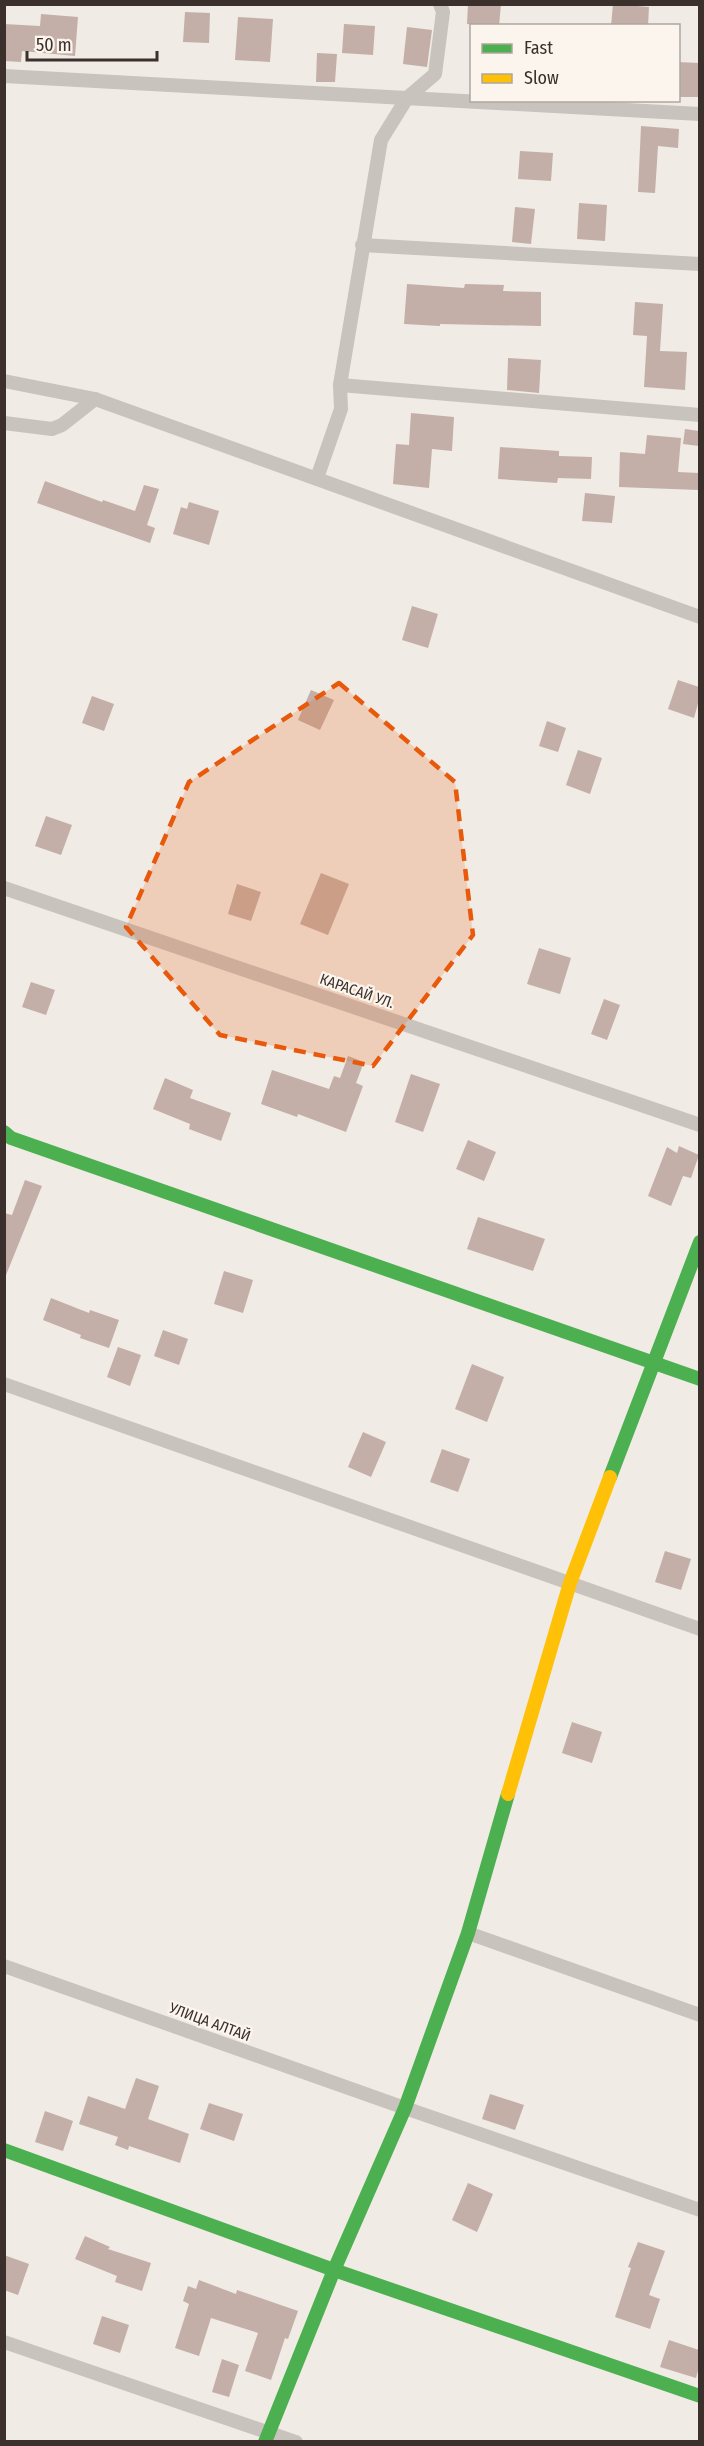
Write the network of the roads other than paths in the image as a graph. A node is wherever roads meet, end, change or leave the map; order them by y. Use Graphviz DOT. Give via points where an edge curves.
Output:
graph roads {
  1 [pos="440,4"];
  2 [pos="4,76"];
  3 [pos="407,99"];
  4 [pos="699,114"];
  5 [pos="362,245"];
  6 [pos="699,264"];
  7 [pos="4,381"];
  8 [pos="340,386"];
  9 [pos="95,399"];
  10 [pos="699,414"];
  11 [pos="4,423"];
  12 [pos="317,478"];
  13 [pos="699,617"];
  14 [pos="4,888"];
  15 [pos="699,1125"];
  16 [pos="4,1132"];
  17 [pos="699,1242"];
  18 [pos="655,1363"];
  19 [pos="699,1379"];
  20 [pos="4,1384"];
  21 [pos="570,1584"];
  22 [pos="699,1629"];
  23 [pos="468,1933"];
  24 [pos="4,1966"];
  25 [pos="699,2015"];
  26 [pos="405,2108"];
  27 [pos="4,2150"];
  28 [pos="699,2210"];
  29 [pos="334,2270"];
  30 [pos="4,2342"];
  31 [pos="699,2396"];
  32 [pos="266,2437"];
  33 [pos="296,2442"];
  1 -- 3 [label="street" via="443,12 435,74"];
  2 -- 3 [label="street"];
  3 -- 4 [label="street"];
  3 -- 5 [label="street" via="381,140"];
  5 -- 6 [label="street"];
  5 -- 8 [label="street"];
  7 -- 9 [label="street"];
  8 -- 10 [label="street"];
  8 -- 12 [label="street" via="341,409"];
  9 -- 11 [label="street" via="52,429"];
  9 -- 12 [label="street"];
  12 -- 13 [label="street"];
  14 -- 15 [label="street, КАРАСАЙ УЛ."];
  16 -- 18 [label="street" via="11,1138"];
  17 -- 18 [label="street"];
  18 -- 19 [label="street"];
  18 -- 21 [label="street"];
  20 -- 21 [label="street"];
  21 -- 22 [label="street"];
  21 -- 23 [label="street"];
  23 -- 25 [label="street"];
  23 -- 26 [label="street"];
  24 -- 26 [label="street, УЛИЦА АЛТАЙ"];
  26 -- 28 [label="street, УЛИЦА АЛТАЙ"];
  26 -- 29 [label="street"];
  27 -- 29 [label="street"];
  29 -- 31 [label="street"];
  29 -- 32 [label="street"];
  30 -- 32 [label="street"];
  32 -- 33 [label="street"];
}
